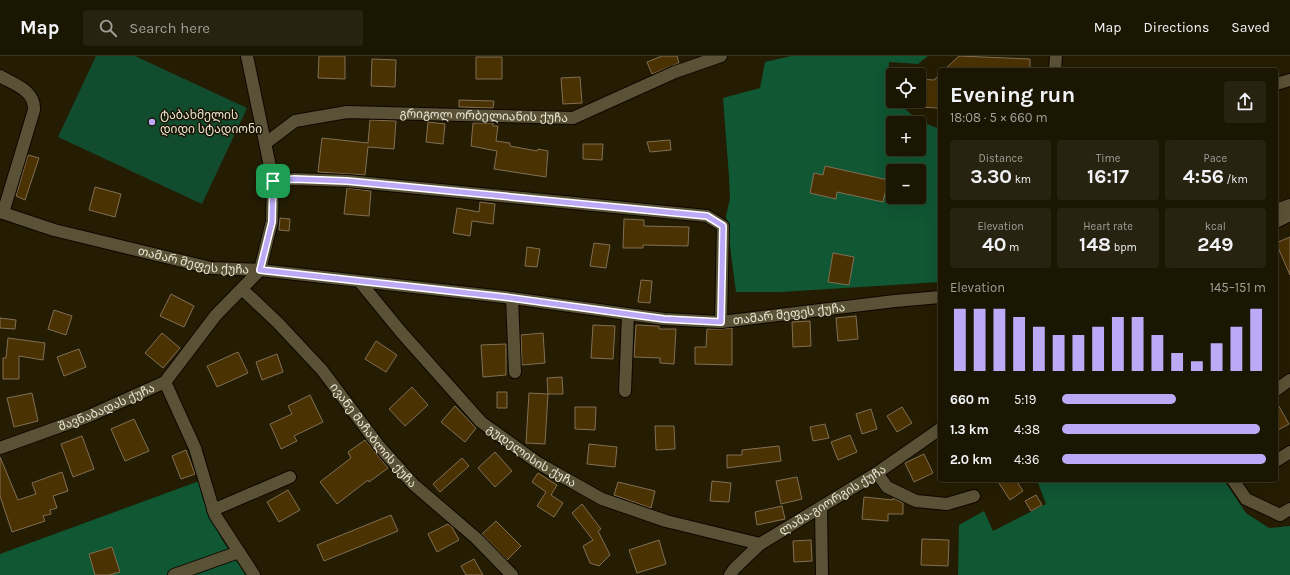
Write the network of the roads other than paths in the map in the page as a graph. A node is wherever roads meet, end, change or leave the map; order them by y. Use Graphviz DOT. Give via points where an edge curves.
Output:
graph roads {
  1 [pos="247,56"];
  2 [pos="721,56"];
  3 [pos="1056,56"];
  4 [pos="1055,68"];
  5 [pos="0,76"];
  6 [pos="1290,80"];
  7 [pos="1278,83"];
  8 [pos="266,143"];
  9 [pos="273,181"];
  10 [pos="1290,205"];
  11 [pos="1278,209"];
  12 [pos="1,212"];
  13 [pos="1290,215"];
  14 [pos="1278,221"];
  15 [pos="260,270"];
  16 [pos="360,282"];
  17 [pos="242,289"];
  18 [pos="938,297"];
  19 [pos="512,298"];
  20 [pos="628,314"];
  21 [pos="721,322"];
  22 [pos="515,372"];
  23 [pos="1290,380"];
  24 [pos="165,382"];
  25 [pos="1278,389"];
  26 [pos="625,391"];
  27 [pos="938,430"];
  28 [pos="0,448"];
  29 [pos="1290,452"];
  30 [pos="1278,460"];
  31 [pos="877,473"];
  32 [pos="290,477"];
  33 [pos="1239,482"];
  34 [pos="974,496"];
  35 [pos="821,508"];
  36 [pos="1290,509"];
  37 [pos="213,510"];
  38 [pos="760,544"];
  39 [pos="239,552"];
  40 [pos="174,575"];
  41 [pos="254,575"];
  42 [pos="512,575"];
  43 [pos="730,575"];
  44 [pos="822,575"];
  1 -- 8 [label="street"];
  2 -- 8 [label="street, გრიგოლ ორბელიანის ქუჩა" via="674,72 574,118 346,112 295,121"];
  3 -- 4 [label="street"];
  5 -- 12 [label="street" via="28,92 34,102 34,110"];
  6 -- 7 [label="street"];
  8 -- 9 [label="street"];
  9 -- 15 [label="street" via="272,222"];
  9 -- 21 [label="street" via="347,181 707,216 723,226"];
  10 -- 11 [label="street"];
  12 -- 15 [label="street, თამარ მეფეს ქუჩა" via="54,230 211,268"];
  13 -- 14 [label="street"];
  15 -- 16 [label="street, თამარ მეფეს ქუჩა"];
  15 -- 17 [label="street, შავნაბადას ქუჩა"];
  16 -- 19 [label="street, თამარ მეფეს ქუჩა"];
  16 -- 38 [label="street, გუდელისის ქუჩა" via="481,422 538,463 602,499 666,522"];
  17 -- 24 [label="street, შავნაბადას ქუჩა" via="216,315"];
  17 -- 42 [label="street, ივანე მაჩაბლის ქუჩა" via="322,370 380,446 413,484 476,538"];
  18 -- 21 [label="street, თამარ მეფეს ქუჩა"];
  19 -- 20 [label="street, თამარ მეფეს ქუჩა"];
  19 -- 22 [label="street"];
  20 -- 21 [label="street, თამარ მეფეს ქუჩა"];
  20 -- 26 [label="street"];
  23 -- 25 [label="street"];
  24 -- 28 [label="street, შავნაბადას ქუჩა" via="90,416"];
  24 -- 37 [label="street" via="196,448"];
  27 -- 31 [label="street, ლაშა-გიორგის ქუჩა"];
  29 -- 30 [label="street"];
  31 -- 34 [label="street" via="887,487 916,501 947,504"];
  31 -- 35 [label="street, ლაშა-გიორგის ქუჩა"];
  32 -- 37 [label="street"];
  33 -- 36 [label="street" via="1246,499 1280,515"];
  35 -- 38 [label="street, ლაშა-გიორგის ქუჩა"];
  35 -- 44 [label="street"];
  37 -- 39 [label="street"];
  38 -- 43 [label="street, ლაშა-გიორგის ქუჩა"];
  39 -- 40 [label="street"];
  39 -- 41 [label="street"];
}
